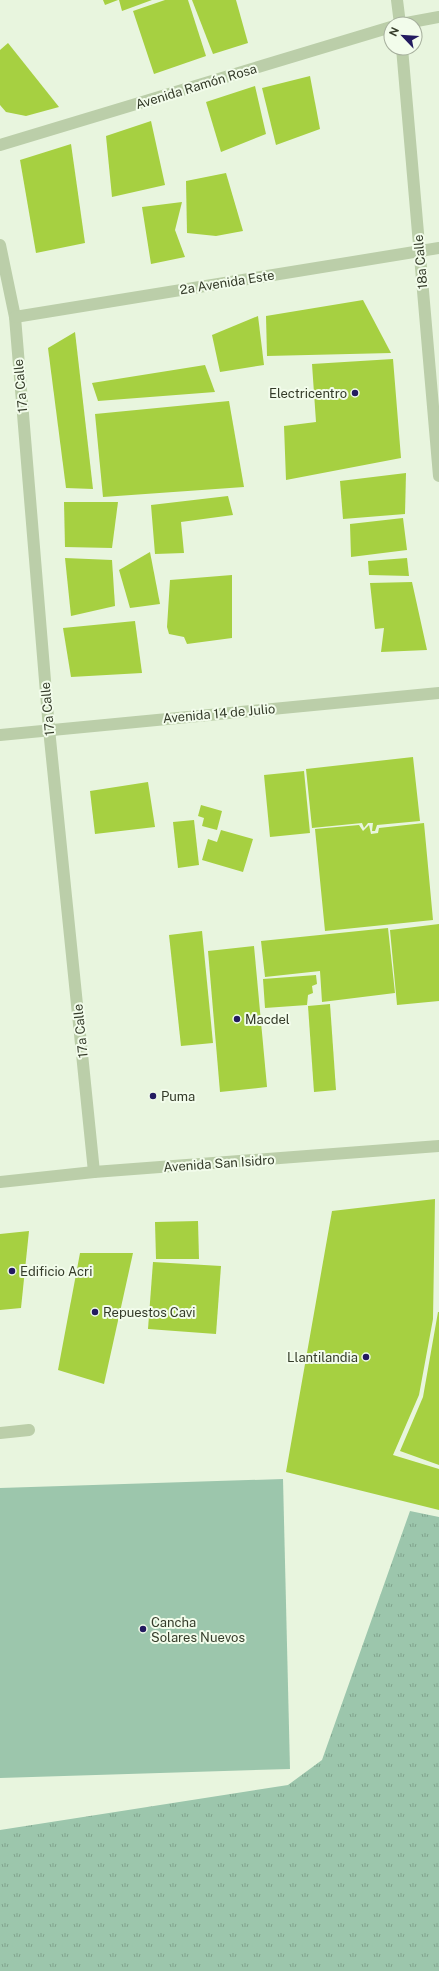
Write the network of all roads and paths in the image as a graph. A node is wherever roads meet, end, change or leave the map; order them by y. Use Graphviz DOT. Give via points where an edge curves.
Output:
graph roads {
  1 [pos="397,0"];
  2 [pos="399,16"];
  3 [pos="439,17"];
  4 [pos="423,20"];
  5 [pos="383,29"];
  6 [pos="403,56"];
  7 [pos="0,144"];
  8 [pos="0,246"];
  9 [pos="439,248"];
  10 [pos="419,251"];
  11 [pos="15,317"];
  12 [pos="439,476"];
  13 [pos="439,693"];
  14 [pos="49,729"];
  15 [pos="0,735"];
  16 [pos="439,1146"];
  17 [pos="94,1172"];
  18 [pos="0,1182"];
  19 [pos="29,1430"];
  20 [pos="0,1433"];
  1 -- 2 [label="street"];
  3 -- 4 [label="street"];
  5 -- 7 [label="street, Avenida Ramón Rosa"];
  6 -- 10 [label="street, 18a Calle"];
  8 -- 11 [label="street, 17a Calle"];
  9 -- 10 [label="street, 2a Avenida Este"];
  10 -- 11 [label="street, 2a Avenida Este"];
  10 -- 12 [label="street, 18a Calle"];
  11 -- 14 [label="street, 17a Calle"];
  13 -- 14 [label="street, Avenida 14 de Julio"];
  14 -- 15 [label="street, Avenida 14 de Julio"];
  14 -- 17 [label="street, 17a Calle"];
  16 -- 17 [label="street, Avenida San Isidro"];
  17 -- 18 [label="street, Avenida San Isidro"];
  19 -- 20 [label="street"];
}
